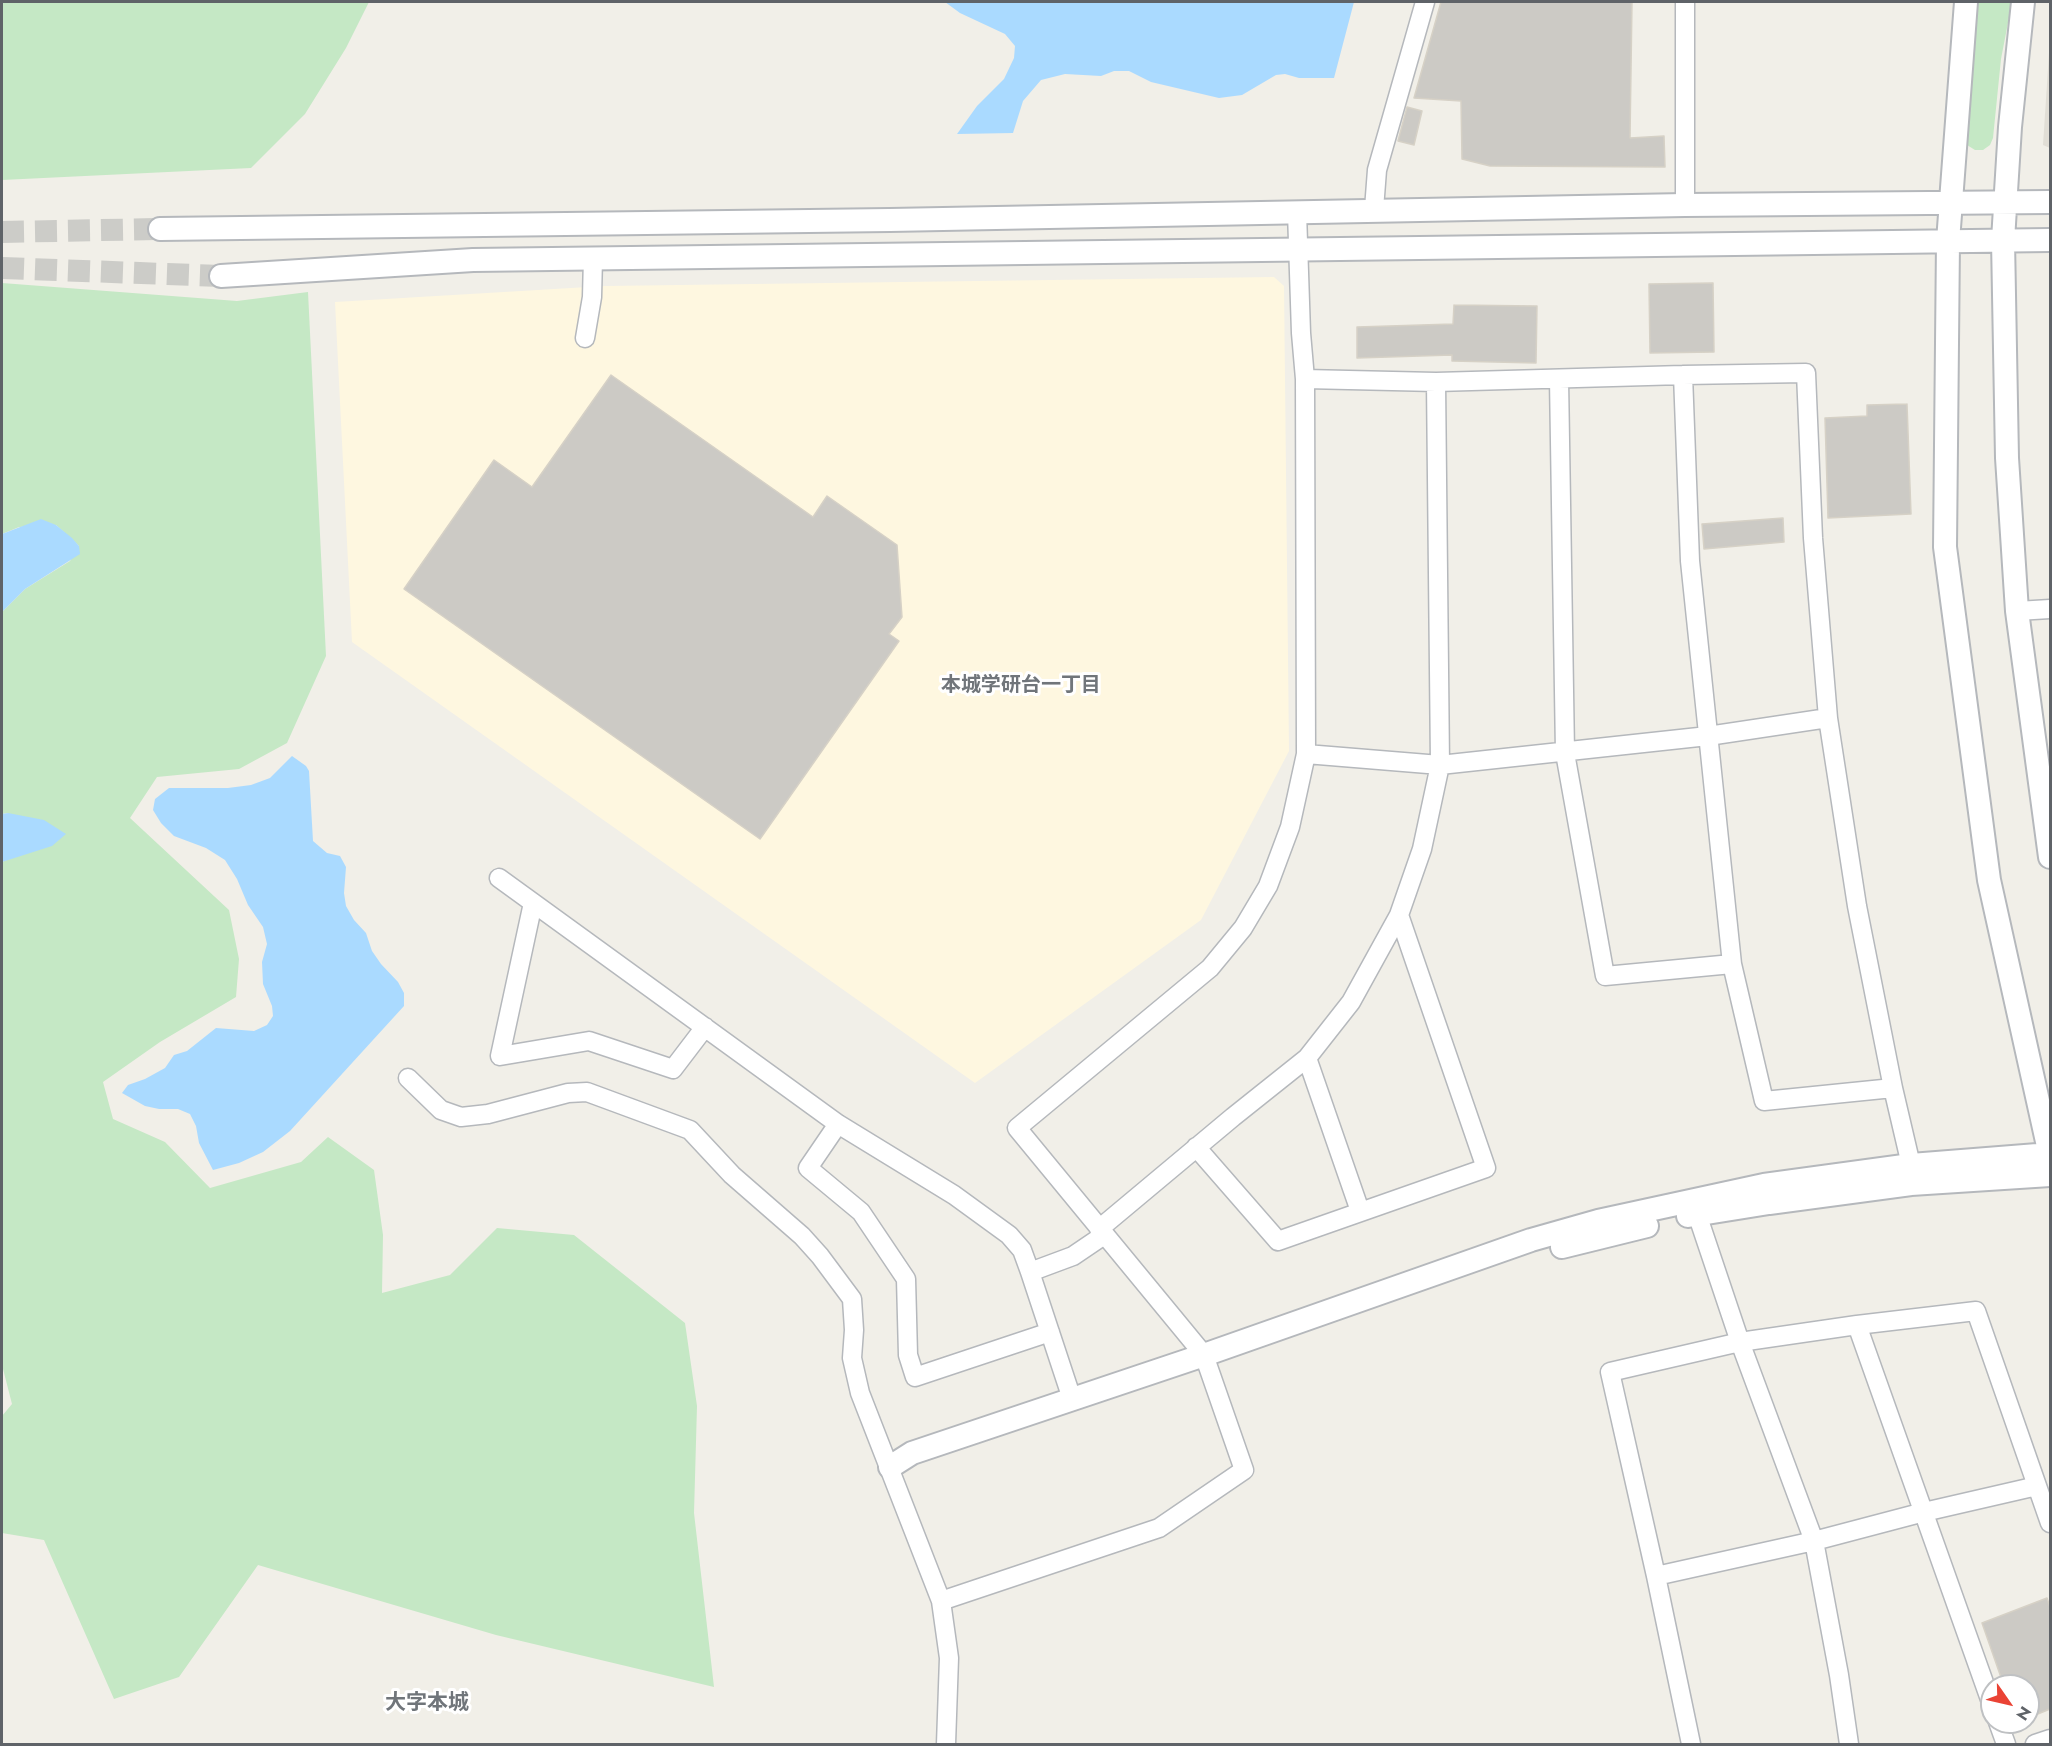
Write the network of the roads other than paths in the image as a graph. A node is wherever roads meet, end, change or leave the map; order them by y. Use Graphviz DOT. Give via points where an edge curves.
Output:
graph roads {
  1 [pos="1425,2"];
  2 [pos="1685,2"];
  3 [pos="1966,2"];
  4 [pos="2023,2"];
  5 [pos="2050,202"];
  6 [pos="2006,203"];
  7 [pos="1951,204"];
  8 [pos="1685,205"];
  9 [pos="1374,209"];
  10 [pos="1297,212"];
  11 [pos="890,220"];
  12 [pos="592,223"];
  13 [pos="160,229"];
  14 [pos="2003,240"];
  15 [pos="2050,240"];
  16 [pos="1948,241"];
  17 [pos="1297,249"];
  18 [pos="891,254"];
  19 [pos="594,258"];
  20 [pos="221,276"];
  21 [pos="585,338"];
  22 [pos="1683,375"];
  23 [pos="1305,378"];
  24 [pos="1558,379"];
  25 [pos="1436,382"];
  26 [pos="2050,609"];
  27 [pos="2017,610"];
  28 [pos="1828,718"];
  29 [pos="1708,736"];
  30 [pos="1565,753"];
  31 [pos="1306,754"];
  32 [pos="1440,765"];
  33 [pos="2050,857"];
  34 [pos="499,878"];
  35 [pos="533,903"];
  36 [pos="1399,915"];
  37 [pos="1732,964"];
  38 [pos="705,1027"];
  39 [pos="1307,1058"];
  40 [pos="408,1078"];
  41 [pos="1893,1088"];
  42 [pos="838,1124"];
  43 [pos="1196,1147"];
  44 [pos="2050,1154"];
  45 [pos="1911,1165"];
  46 [pos="2050,1176"];
  47 [pos="1695,1207"];
  48 [pos="1360,1211"];
  49 [pos="1102,1232"];
  50 [pos="1030,1272"];
  51 [pos="1857,1324"];
  52 [pos="1050,1332"];
  53 [pos="1740,1342"];
  54 [pos="1207,1361"];
  55 [pos="1072,1399"];
  56 [pos="890,1467"];
  57 [pos="2037,1486"];
  58 [pos="1924,1512"];
  59 [pos="2050,1523"];
  60 [pos="1814,1541"];
  61 [pos="1656,1576"];
  62 [pos="941,1601"];
  63 [pos="1981,1674"];
  64 [pos="2050,1739"];
  65 [pos="946,1744"];
  66 [pos="1691,1744"];
  67 [pos="1850,1744"];
  68 [pos="2035,1744"];
  1 -- 9 [label="street" via="1377,170"];
  2 -- 8 [label="street"];
  3 -- 7 [label="street"];
  4 -- 6 [label="street"];
  5 -- 6 [label="street"];
  6 -- 7 [label="street"];
  6 -- 14 [label="street"];
  7 -- 8 [label="street"];
  7 -- 16 [label="street"];
  8 -- 9 [label="street"];
  9 -- 10 [label="street"];
  10 -- 11 [label="street"];
  10 -- 17 [label="street"];
  11 -- 12 [label="street"];
  11 -- 18 [label="street"];
  12 -- 13 [label="street"];
  12 -- 19 [label="street"];
  14 -- 15 [label="street"];
  14 -- 16 [label="street"];
  14 -- 27 [label="street" via="2007,458"];
  16 -- 17 [label="street"];
  16 -- 44 [label="street" via="1945,547 1989,880"];
  17 -- 18 [label="street"];
  17 -- 23 [label="street"];
  18 -- 19 [label="street"];
  19 -- 20 [label="street" via="473,260"];
  19 -- 21 [label="street"];
  22 -- 24 [label="street"];
  22 -- 28 [label="street" via="1806,373 1813,538"];
  22 -- 29 [label="street" via="1690,561"];
  23 -- 25 [label="street"];
  23 -- 31 [label="street"];
  24 -- 25 [label="street"];
  24 -- 30 [label="street"];
  25 -- 32 [label="street"];
  26 -- 27 [label="street"];
  27 -- 33 [label="street"];
  28 -- 29 [label="street"];
  28 -- 41 [label="street" via="1857,906"];
  29 -- 30 [label="street"];
  29 -- 37 [label="street"];
  30 -- 32 [label="street"];
  30 -- 37 [label="street" via="1605,976"];
  31 -- 32 [label="street"];
  31 -- 49 [label="street" via="1290,827 1268,886 1243,928 1210,968 1017,1128"];
  32 -- 36 [label="street" via="1422,849"];
  34 -- 35 [label="street"];
  35 -- 38 [label="street"];
  35 -- 38 [label="street" via="500,1056 589,1041 673,1069"];
  36 -- 39 [label="street" via="1351,1002"];
  36 -- 48 [label="street" via="1485,1168"];
  37 -- 41 [label="street" via="1764,1101"];
  38 -- 42 [label="street"];
  39 -- 43 [label="street"];
  39 -- 48 [label="street"];
  40 -- 56 [label="street" via="441,1110 461,1117 587,1092 690,1130 732,1175 802,1236 852,1299 852,1358 860,1393"];
  41 -- 45 [label="street"];
  42 -- 50 [label="street" via="954,1195 1009,1235 1022,1250"];
  42 -- 52 [label="street" via="808,1168 861,1212 906,1279 908,1355 915,1377"];
  43 -- 48 [label="street" via="1278,1241"];
  43 -- 49 [label="street"];
  44 -- 45 [label="street"];
  45 -- 47 [label="street" via="1764,1185"];
  46 -- 47 [label="street" via="1911,1184"];
  47 -- 53 [label="street"];
  47 -- 54 [label="street" via="1598,1221 1532,1240"];
  49 -- 50 [label="street" via="1073,1256"];
  49 -- 54 [label="street"];
  50 -- 52 [label="street"];
  51 -- 53 [label="street"];
  51 -- 57 [label="street" via="1976,1311"];
  51 -- 58 [label="street"];
  52 -- 55 [label="street"];
  53 -- 60 [label="street"];
  53 -- 61 [label="street" via="1610,1372"];
  54 -- 55 [label="street"];
  54 -- 56 [label="street" via="917,1467"];
  54 -- 62 [label="street" via="1244,1470 1159,1528"];
  55 -- 56 [label="street" via="912,1453"];
  56 -- 62 [label="street"];
  57 -- 58 [label="street"];
  57 -- 59 [label="street"];
  58 -- 60 [label="street"];
  58 -- 63 [label="street"];
  60 -- 61 [label="street"];
  60 -- 67 [label="street"];
  61 -- 66 [label="street"];
  62 -- 65 [label="street" via="950,1658"];
  64 -- 68 [label="street"];
}
